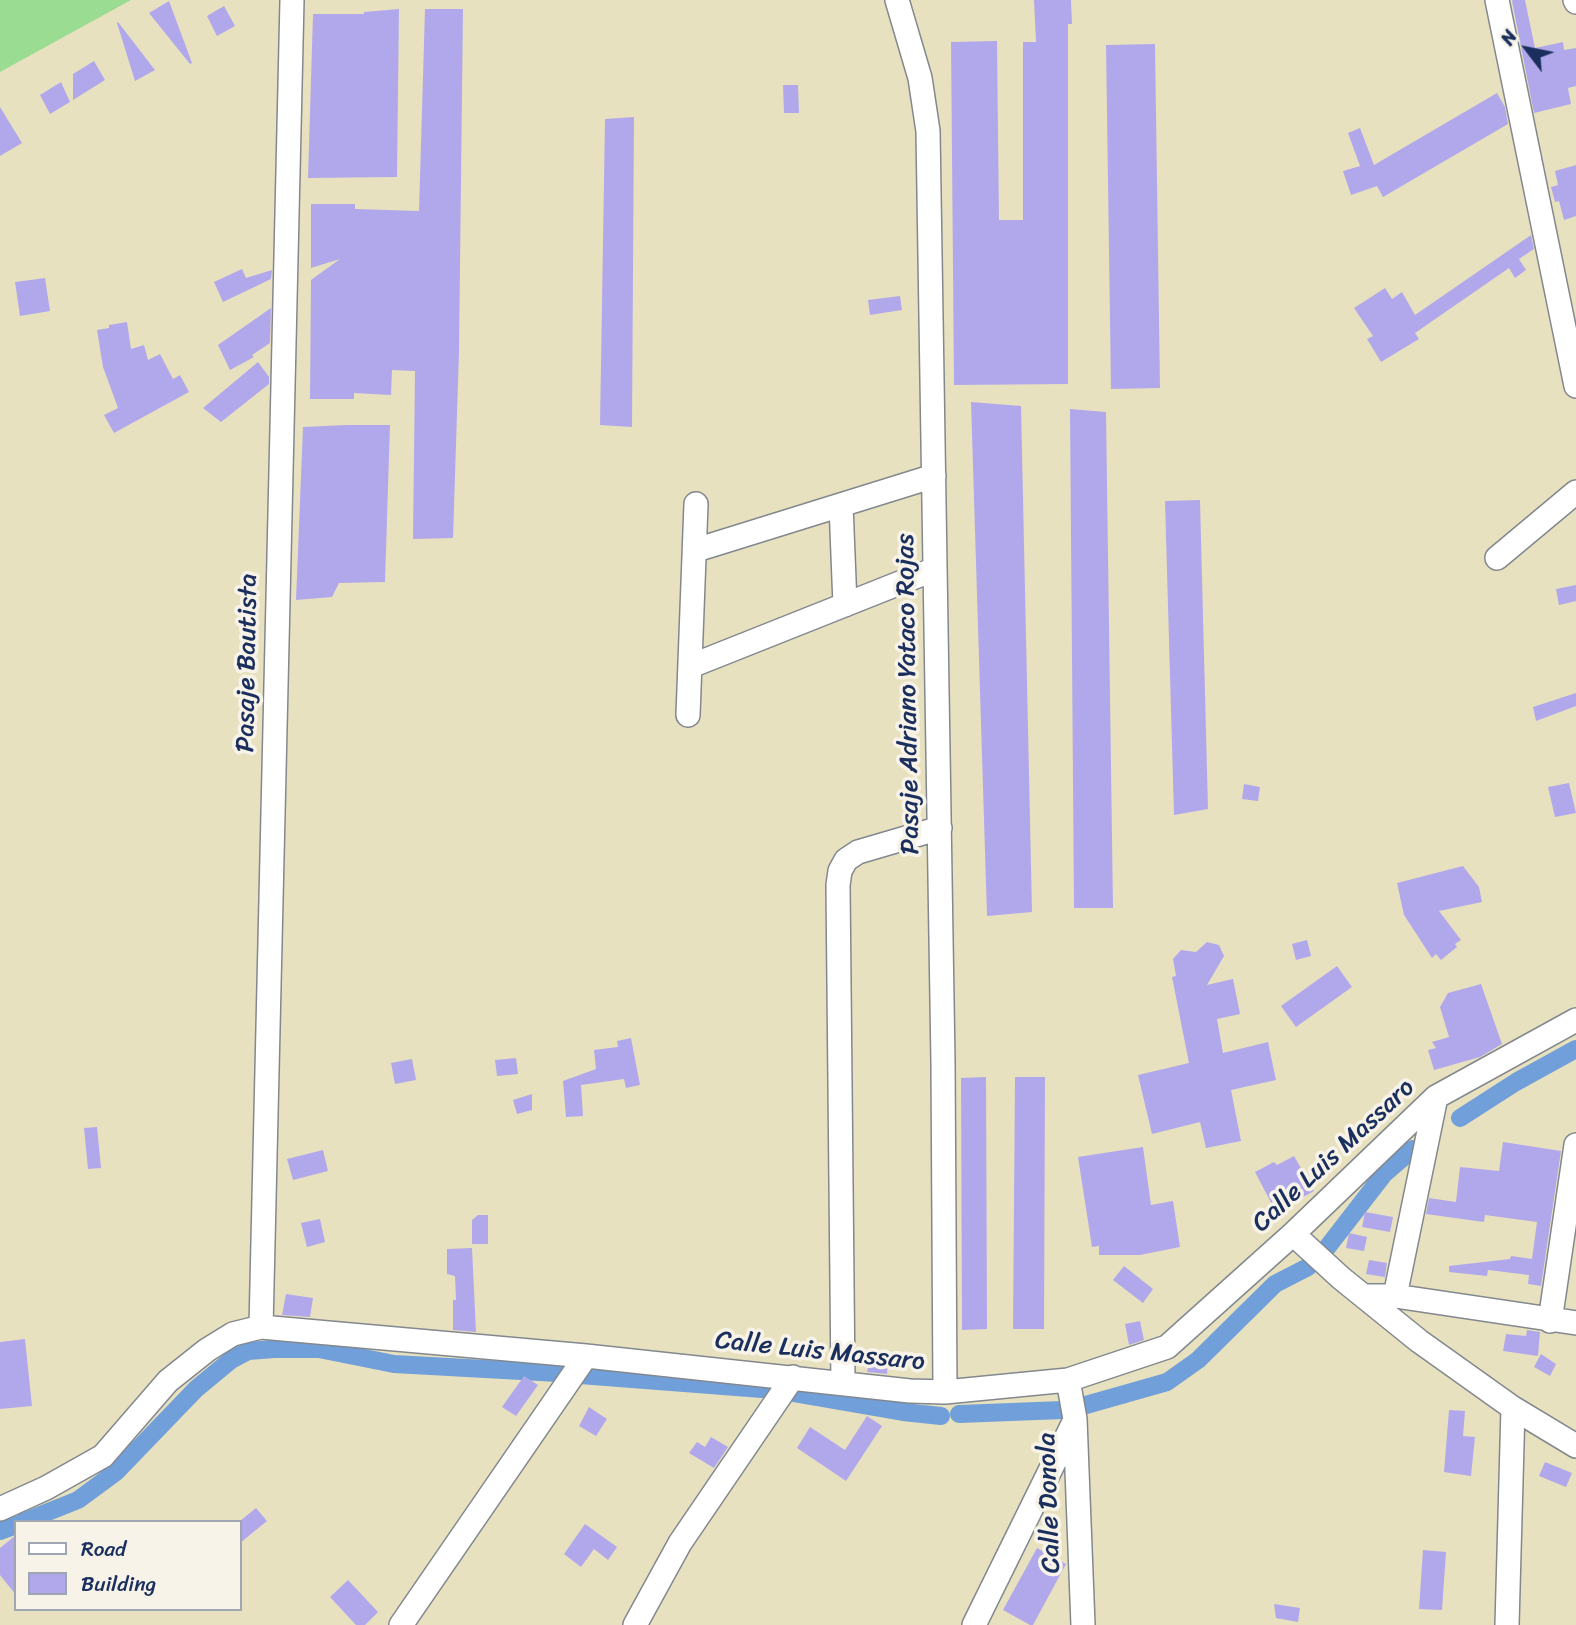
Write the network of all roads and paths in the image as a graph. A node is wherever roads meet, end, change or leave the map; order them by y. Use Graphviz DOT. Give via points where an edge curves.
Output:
graph roads {
  1 [pos="292,0"];
  2 [pos="897,0"];
  3 [pos="1497,0"];
  4 [pos="1576,386"];
  5 [pos="934,476"];
  6 [pos="1576,492"];
  7 [pos="696,504"];
  8 [pos="841,505"];
  9 [pos="696,550"];
  10 [pos="1497,558"];
  11 [pos="935,569"];
  12 [pos="845,605"];
  13 [pos="691,666"];
  14 [pos="688,715"];
  15 [pos="940,828"];
  16 [pos="1576,1020"];
  17 [pos="1436,1097"];
  18 [pos="1576,1145"];
  19 [pos="1293,1234"];
  20 [pos="1364,1296"];
  21 [pos="1395,1296"];
  22 [pos="1550,1321"];
  23 [pos="1576,1323"];
  24 [pos="261,1327"];
  25 [pos="586,1356"];
  26 [pos="793,1377"];
  27 [pos="1068,1380"];
  28 [pos="843,1383"];
  29 [pos="946,1392"];
  30 [pos="1513,1408"];
  31 [pos="1076,1419"];
  32 [pos="1576,1446"];
  33 [pos="0,1508"];
  34 [pos="401,1625"];
  35 [pos="635,1625"];
  36 [pos="974,1625"];
  37 [pos="1083,1625"];
  38 [pos="1507,1625"];
  1 -- 24 [label="street, Pasaje Bautista"];
  2 -- 5 [label="street, Pasaje Adriano Yataco Rojas" via="920,78 928,131"];
  3 -- 4 [label="street"];
  5 -- 8 [label="street"];
  5 -- 11 [label="street, Pasaje Adriano Yataco Rojas"];
  6 -- 10 [label="street"];
  7 -- 9 [label="street"];
  8 -- 9 [label="street"];
  8 -- 12 [label="street"];
  9 -- 13 [label="street"];
  11 -- 12 [label="street"];
  11 -- 15 [label="street, Pasaje Adriano Yataco Rojas"];
  12 -- 13 [label="street"];
  13 -- 14 [label="street"];
  15 -- 28 [label="street" via="858,852 840,871"];
  15 -- 29 [label="street, Pasaje Adriano Yataco Rojas"];
  16 -- 17 [label="street, Calle Luis Massaro"];
  17 -- 19 [label="street, Calle Luis Massaro"];
  17 -- 21 [label="street"];
  18 -- 22 [label="street"];
  19 -- 20 [label="street"];
  19 -- 27 [label="street, Calle Luis Massaro" via="1167,1347"];
  20 -- 21 [label="street"];
  20 -- 30 [label="street"];
  21 -- 22 [label="street"];
  22 -- 23 [label="street"];
  24 -- 25 [label="street, Calle Luis Massaro"];
  24 -- 33 [label="street, Calle Luis Massaro" via="233,1334 168,1381 103,1456"];
  25 -- 26 [label="street, Calle Luis Massaro"];
  25 -- 34 [label="street"];
  26 -- 28 [label="street, Calle Luis Massaro"];
  26 -- 35 [label="street" via="680,1544"];
  27 -- 29 [label="street, Calle Luis Massaro"];
  27 -- 31 [label="street, Calle Donola"];
  28 -- 29 [label="street, Calle Luis Massaro"];
  30 -- 32 [label="street"];
  30 -- 38 [label="street"];
  31 -- 36 [label="street"];
  31 -- 37 [label="street, Calle Donola"];
}
